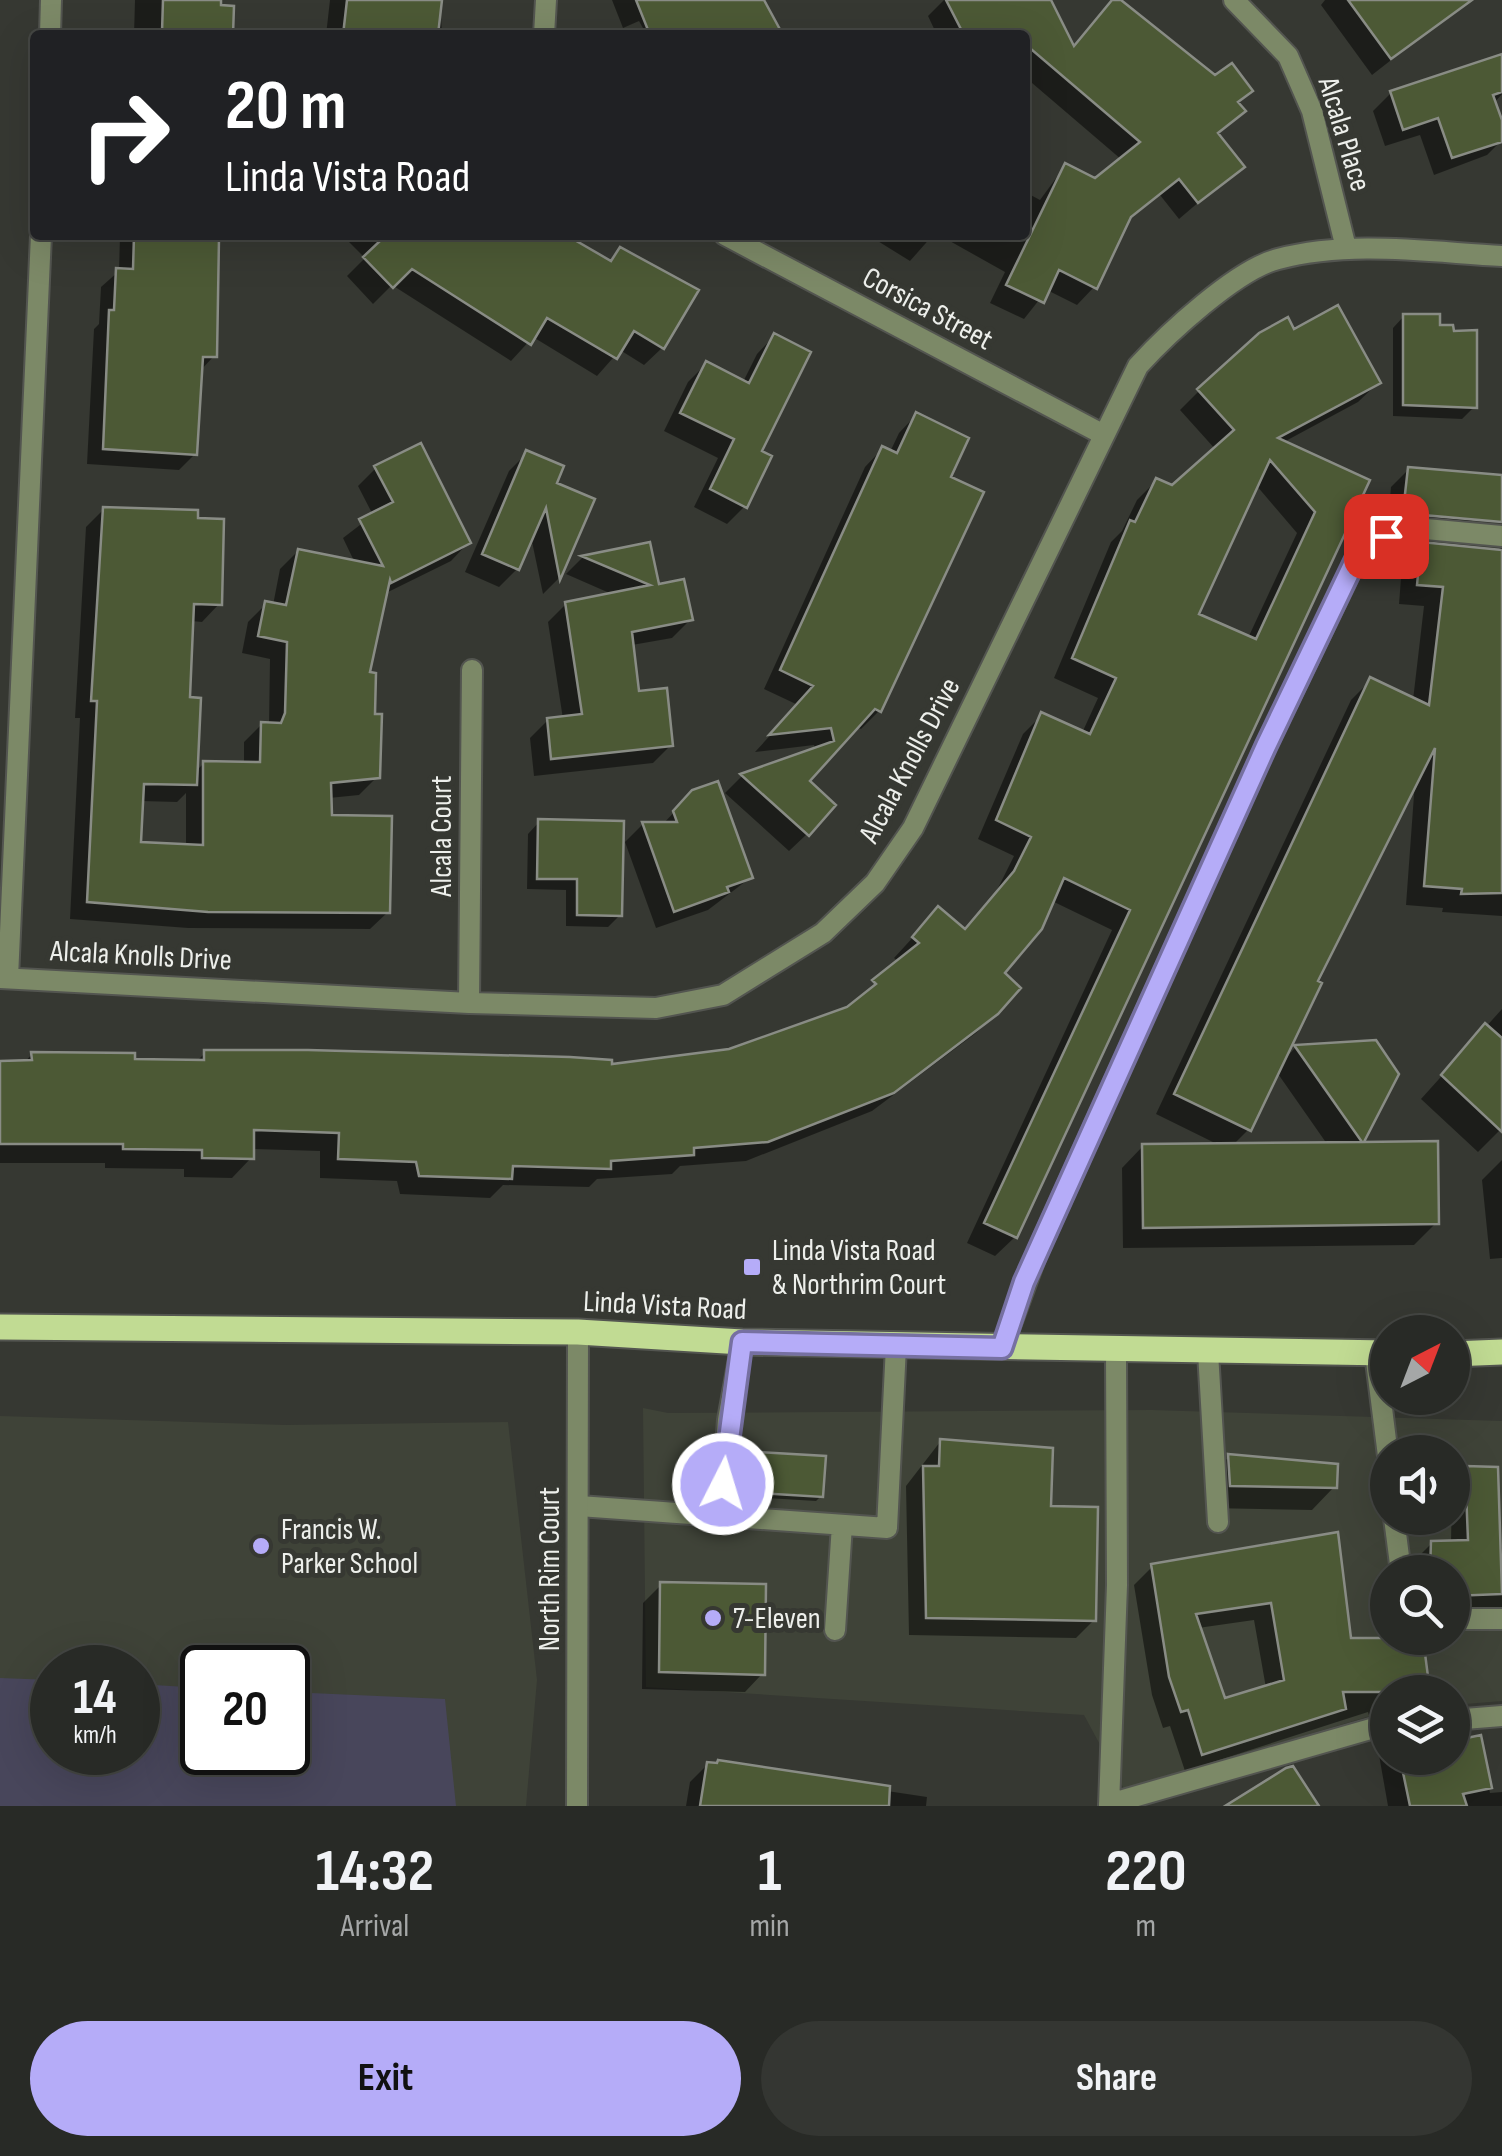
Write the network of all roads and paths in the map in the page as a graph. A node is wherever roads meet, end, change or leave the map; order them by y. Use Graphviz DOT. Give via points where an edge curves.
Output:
graph roads {
  1 [pos="51,0"];
  2 [pos="546,0"];
  3 [pos="1234,0"];
  4 [pos="50,30"];
  5 [pos="544,30"];
  6 [pos="41,240"];
  7 [pos="735,240"];
  8 [pos="1346,248"];
  9 [pos="1502,256"];
  10 [pos="1104,434"];
  11 [pos="1502,536"];
  12 [pos="472,670"];
  13 [pos="4,978"];
  14 [pos="470,1003"];
  15 [pos="0,1327"];
  16 [pos="578,1332"];
  17 [pos="742,1342"];
  18 [pos="896,1346"];
  19 [pos="1002,1348"];
  20 [pos="1116,1352"];
  21 [pos="1208,1352"];
  22 [pos="1502,1352"];
  23 [pos="1370,1353"];
  24 [pos="1470,1353"];
  25 [pos="579,1506"];
  26 [pos="720,1515"];
  27 [pos="1218,1522"];
  28 [pos="842,1525"];
  29 [pos="1470,1619"];
  30 [pos="1502,1620"];
  31 [pos="835,1630"];
  32 [pos="1502,1716"];
  33 [pos="1470,1719"];
  34 [pos="1370,1729"];
  35 [pos="1109,1805"];
  36 [pos="577,1806"];
  1 -- 4 [label="street"];
  2 -- 5 [label="street"];
  3 -- 8 [label="street, Alcala Place" via="1288,56 1312,111"];
  6 -- 13 [label="street"];
  7 -- 10 [label="street, Corsica Street"];
  8 -- 9 [label="street, Alcala Knolls Drive"];
  8 -- 10 [label="street, Alcala Knolls Drive" via="1274,259 1179,320 1138,366"];
  10 -- 14 [label="street, Alcala Knolls Drive" via="913,828 875,883 824,933 723,995 656,1008"];
  11 -- 19 [label="street" via="1404,528 1362,546 1024,1282"];
  12 -- 14 [label="street, Alcala Court"];
  13 -- 14 [label="street, Alcala Knolls Drive"];
  15 -- 16 [label="main road, Linda Vista Road"];
  16 -- 17 [label="main road, Linda Vista Road"];
  16 -- 25 [label="street, North Rim Court"];
  17 -- 18 [label="main road, Linda Vista Road"];
  17 -- 26 [label="street"];
  18 -- 19 [label="main road, Linda Vista Road"];
  18 -- 28 [label="street" via="887,1528"];
  19 -- 20 [label="main road, Linda Vista Road"];
  20 -- 21 [label="main road, Linda Vista Road"];
  20 -- 35 [label="street"];
  21 -- 23 [label="main road, Linda Vista Road"];
  21 -- 27 [label="street"];
  22 -- 24 [label="main road"];
  25 -- 26 [label="street"];
  25 -- 36 [label="street, North Rim Court"];
  26 -- 28 [label="street"];
  28 -- 31 [label="street"];
  29 -- 30 [label="street"];
  32 -- 33 [label="street"];
  34 -- 35 [label="street"];
}
